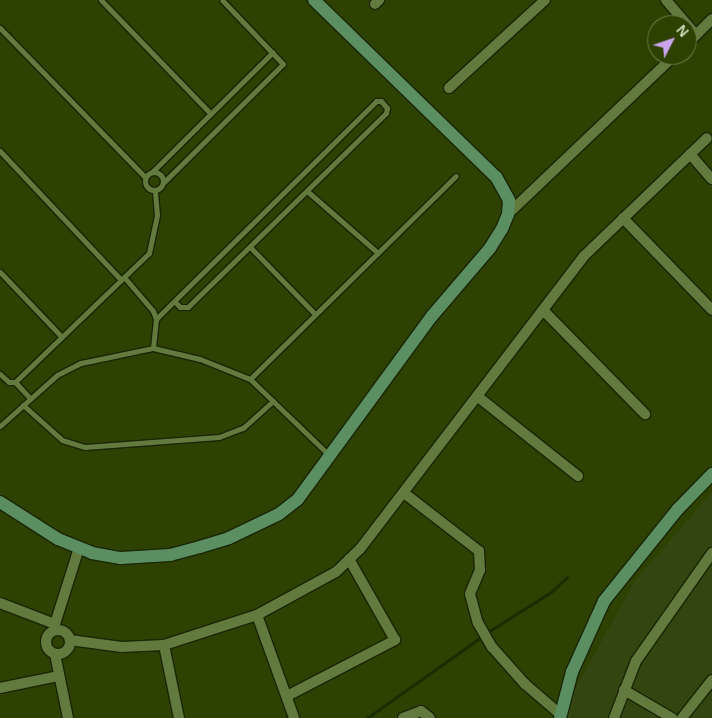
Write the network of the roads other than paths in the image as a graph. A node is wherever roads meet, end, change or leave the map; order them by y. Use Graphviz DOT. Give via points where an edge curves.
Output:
graph roads {
  1 [pos="102,0"];
  2 [pos="222,0"];
  3 [pos="314,0"];
  4 [pos="545,0"];
  5 [pos="666,0"];
  6 [pos="679,15"];
  7 [pos="712,19"];
  8 [pos="0,28"];
  9 [pos="697,34"];
  10 [pos="273,52"];
  11 [pos="664,65"];
  12 [pos="449,88"];
  13 [pos="211,114"];
  14 [pos="707,138"];
  15 [pos="0,152"];
  16 [pos="690,154"];
  17 [pos="152,172"];
  18 [pos="456,176"];
  19 [pos="145,178"];
  20 [pos="712,179"];
  21 [pos="163,183"];
  22 [pos="155,190"];
  23 [pos="307,191"];
  24 [pos="508,214"];
  25 [pos="623,218"];
  26 [pos="250,247"];
  27 [pos="378,253"];
  28 [pos="0,272"];
  29 [pos="122,278"];
  30 [pos="174,302"];
  31 [pos="543,310"];
  32 [pos="712,310"];
  33 [pos="316,314"];
  34 [pos="156,319"];
  35 [pos="61,336"];
  36 [pos="153,348"];
  37 [pos="0,374"];
  38 [pos="250,379"];
  39 [pos="15,382"];
  40 [pos="478,396"];
  41 [pos="30,398"];
  42 [pos="273,401"];
  43 [pos="24,405"];
  44 [pos="645,414"];
  45 [pos="0,426"];
  46 [pos="331,457"];
  47 [pos="712,474"];
  48 [pos="578,476"];
  49 [pos="404,493"];
  50 [pos="0,502"];
  51 [pos="79,548"];
  52 [pos="712,553"];
  53 [pos="349,559"];
  54 [pos="0,604"];
  55 [pos="257,615"];
  56 [pos="55,627"];
  57 [pos="70,640"];
  58 [pos="164,645"];
  59 [pos="55,654"];
  60 [pos="58,676"];
  61 [pos="712,680"];
  62 [pos="0,688"];
  63 [pos="624,690"];
  64 [pos="288,696"];
  65 [pos="560,716"];
  66 [pos="68,718"];
  67 [pos="179,718"];
  68 [pos="294,718"];
  69 [pos="403,718"];
  70 [pos="430,718"];
  71 [pos="614,718"];
  72 [pos="672,718"];
  73 [pos="682,718"];
  1 -- 13 [label="lane"];
  2 -- 10 [label="lane"];
  3 -- 24 [label="street" via="496,177 509,200"];
  4 -- 12 [label="street"];
  5 -- 6 [label="street"];
  7 -- 9 [label="street"];
  8 -- 19 [label="lane"];
  10 -- 13 [label="lane"];
  10 -- 21 [label="lane" via="283,66"];
  11 -- 24 [label="street"];
  13 -- 17 [label="lane"];
  14 -- 16 [label="street"];
  15 -- 29 [label="lane"];
  16 -- 20 [label="street"];
  16 -- 25 [label="street"];
  17 -- 19 [label="lane"];
  17 -- 21 [label="lane" via="161,175"];
  18 -- 27 [label="lane"];
  19 -- 22 [label="lane" via="146,186"];
  21 -- 22 [label="lane"];
  22 -- 29 [label="lane" via="157,215 153,245 149,254"];
  23 -- 26 [label="lane"];
  23 -- 27 [label="lane"];
  23 -- 30 [label="lane" via="388,110 378,100"];
  24 -- 46 [label="street" via="490,248 432,316"];
  25 -- 31 [label="street" via="584,256"];
  25 -- 32 [label="street"];
  26 -- 30 [label="lane" via="188,308"];
  26 -- 33 [label="lane"];
  27 -- 33 [label="lane"];
  28 -- 35 [label="lane"];
  29 -- 34 [label="lane" via="147,302"];
  29 -- 35 [label="lane"];
  30 -- 34 [label="lane"];
  31 -- 40 [label="street"];
  31 -- 44 [label="street"];
  33 -- 38 [label="lane"];
  34 -- 36 [label="lane"];
  35 -- 39 [label="lane"];
  36 -- 38 [label="lane" via="200,359"];
  36 -- 41 [label="lane" via="81,363 58,375"];
  37 -- 39 [label="lane" via="9,382"];
  38 -- 42 [label="lane"];
  39 -- 41 [label="lane"];
  40 -- 48 [label="street"];
  40 -- 49 [label="street"];
  41 -- 43 [label="lane"];
  42 -- 43 [label="lane" via="243,428 219,438 85,447 62,440"];
  42 -- 46 [label="lane"];
  43 -- 45 [label="lane"];
  46 -- 51 [label="street" via="298,499 278,514 229,538 170,555 144,558 121,558"];
  47 -- 65 [label="street" via="678,509 604,601 572,672"];
  49 -- 53 [label="street"];
  49 -- 65 [label="street" via="479,551 480,570 470,594 484,634 525,684"];
  50 -- 51 [label="street" via="20,518"];
  51 -- 56 [label="street"];
  52 -- 63 [label="street" via="636,661"];
  53 -- 55 [label="street" via="307,591"];
  53 -- 64 [label="street" via="396,640"];
  54 -- 56 [label="street"];
  55 -- 58 [label="street"];
  55 -- 64 [label="street"];
  56 -- 57 [label="street" via="66,632"];
  56 -- 59 [label="street" via="45,644"];
  57 -- 58 [label="street" via="122,647"];
  57 -- 59 [label="street" via="66,651"];
  58 -- 67 [label="street"];
  59 -- 60 [label="street"];
  60 -- 62 [label="street"];
  60 -- 66 [label="street"];
  61 -- 73 [label="street"];
  63 -- 71 [label="street"];
  63 -- 72 [label="street"];
  64 -- 68 [label="street"];
  69 -- 70 [label="street" via="421,711"];
}
